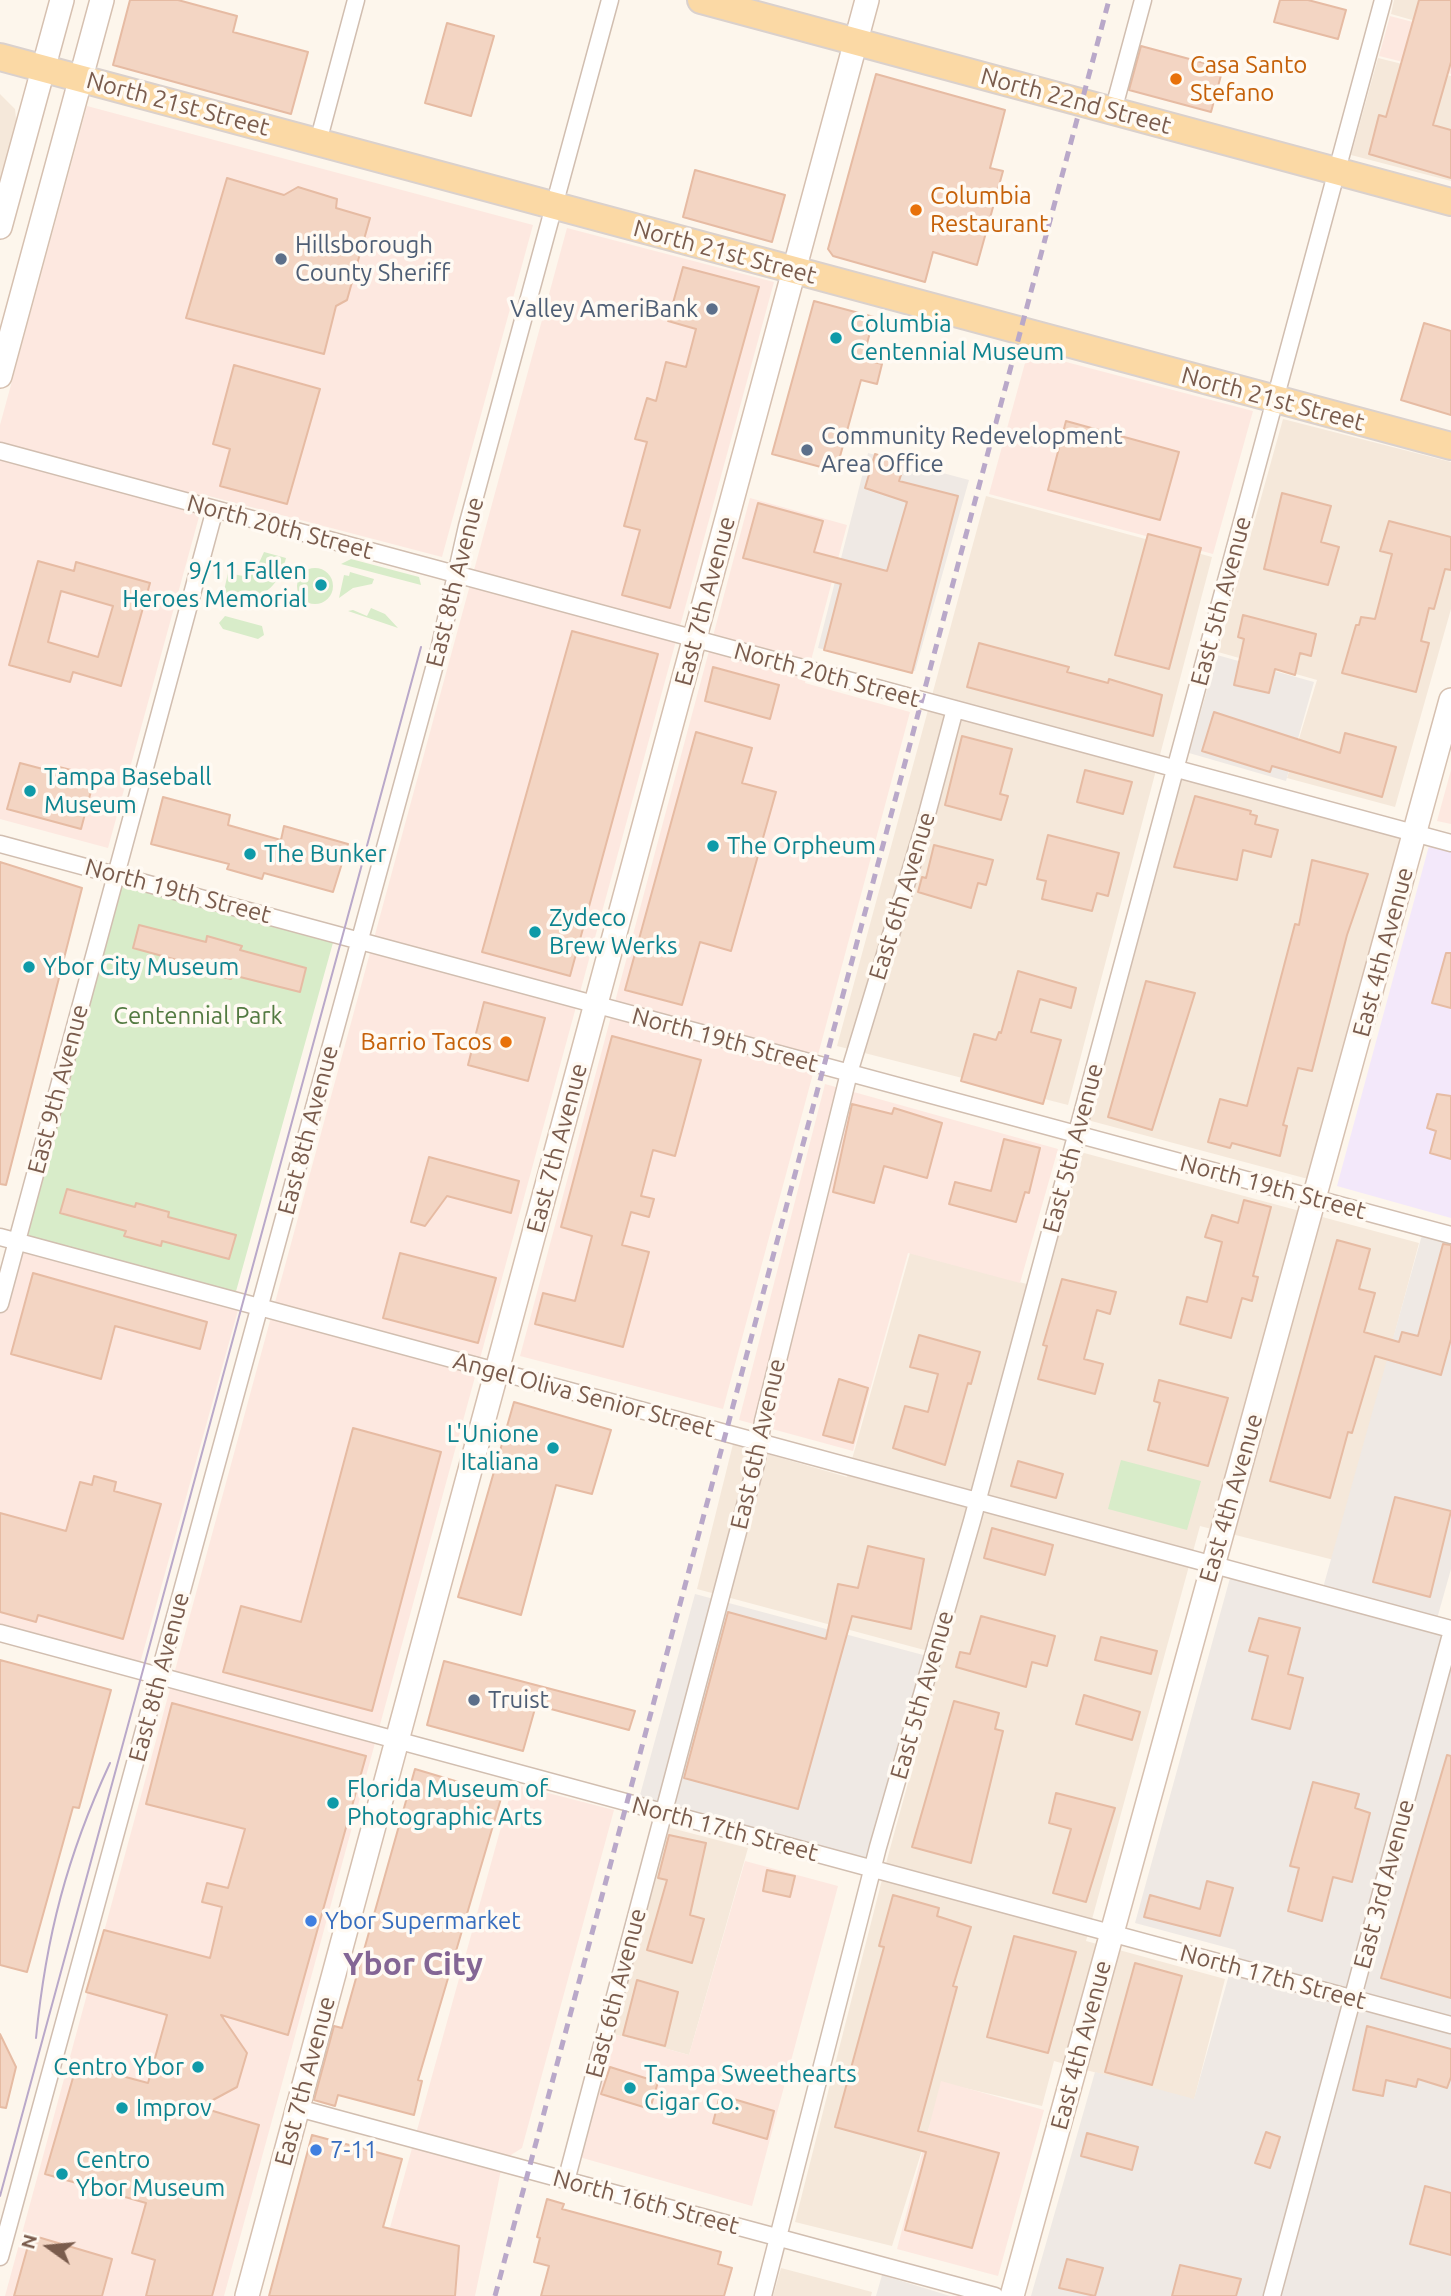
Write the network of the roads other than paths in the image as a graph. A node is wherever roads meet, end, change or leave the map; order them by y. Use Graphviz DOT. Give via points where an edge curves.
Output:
graph roads {
  1 [pos="62,0"];
  2 [pos="102,0"];
  3 [pos="356,0"];
  4 [pos="610,0"];
  5 [pos="701,0"];
  6 [pos="867,0"];
  7 [pos="1143,0"];
  8 [pos="1383,0"];
  9 [pos="856,42"];
  10 [pos="0,57"];
  11 [pos="43,68"];
  12 [pos="81,78"];
  13 [pos="1113,111"];
  14 [pos="318,142"];
  15 [pos="1336,172"];
  16 [pos="1451,202"];
  17 [pos="554,206"];
  18 [pos="0,228"];
  19 [pos="794,271"];
  20 [pos="0,376"];
  21 [pos="1275,401"];
  22 [pos="1451,446"];
  23 [pos="0,451"];
  24 [pos="215,509"];
  25 [pos="456,574"];
  26 [pos="695,639"];
  27 [pos="1451,700"];
  28 [pos="955,709"];
  29 [pos="1175,769"];
  30 [pos="1415,834"];
  31 [pos="1451,843"];
  32 [pos="0,844"];
  33 [pos="116,874"];
  34 [pos="360,940"];
  35 [pos="596,1004"];
  36 [pos="849,1073"];
  37 [pos="1076,1134"];
  38 [pos="1316,1199"];
  39 [pos="1451,1235"];
  40 [pos="0,1237"];
  41 [pos="17,1242"];
  42 [pos="0,1304"];
  43 [pos="260,1308"];
  44 [pos="497,1371"];
  45 [pos="760,1443"];
  46 [pos="977,1502"];
  47 [pos="1212,1565"];
  48 [pos="1451,1632"];
  49 [pos="0,1633"];
  50 [pos="159,1676"];
  51 [pos="397,1741"];
  52 [pos="664,1813"];
  53 [pos="872,1869"];
  54 [pos="1111,1934"];
  55 [pos="1353,1999"];
  56 [pos="1451,2025"];
  57 [pos="298,2108"];
  58 [pos="566,2181"];
  59 [pos="778,2238"];
  60 [pos="0,2258"];
  61 [pos="247,2296"];
  62 [pos="763,2296"];
  63 [pos="995,2296"];
  64 [pos="1012,2296"];
  65 [pos="1272,2296"];
  1 -- 11 [label="street"];
  2 -- 12 [label="street"];
  3 -- 14 [label="street"];
  4 -- 17 [label="street, East 8th Avenue"];
  5 -- 9 [label="main road, North 22nd Street"];
  6 -- 9 [label="street, East 7th Avenue"];
  7 -- 13 [label="street"];
  8 -- 15 [label="street, East 5th Avenue"];
  9 -- 13 [label="main road, North 22nd Street"];
  9 -- 19 [label="street, East 7th Avenue"];
  10 -- 11 [label="main road, North 21st Street"];
  11 -- 12 [label="main road, North 21st Street"];
  11 -- 18 [label="street"];
  12 -- 14 [label="main road, North 21st Street"];
  12 -- 20 [label="street"];
  13 -- 15 [label="main road, North 22nd Street"];
  14 -- 17 [label="main road, North 21st Street"];
  15 -- 16 [label="main road, North 22nd Street"];
  15 -- 21 [label="street, East 5th Avenue"];
  17 -- 19 [label="main road, North 21st Street"];
  17 -- 25 [label="street, East 8th Avenue"];
  19 -- 21 [label="main road, North 21st Street"];
  19 -- 26 [label="street, East 7th Avenue"];
  21 -- 22 [label="main road, North 21st Street"];
  21 -- 29 [label="street, East 5th Avenue"];
  23 -- 24 [label="street, North 20th Street"];
  24 -- 25 [label="street, North 20th Street"];
  24 -- 33 [label="street, East 9th Avenue"];
  25 -- 26 [label="street, North 20th Street"];
  25 -- 34 [label="street, East 8th Avenue"];
  26 -- 28 [label="street, North 20th Street"];
  26 -- 35 [label="street, East 7th Avenue"];
  27 -- 30 [label="street, East 4th Avenue"];
  28 -- 29 [label="street, North 20th Street"];
  28 -- 36 [label="street, East 6th Avenue"];
  29 -- 30 [label="street, North 20th Street"];
  29 -- 37 [label="street, East 5th Avenue"];
  30 -- 31 [label="street, North 20th Street"];
  30 -- 38 [label="street, East 4th Avenue"];
  32 -- 33 [label="street, North 19th Street"];
  33 -- 34 [label="street, North 19th Street"];
  33 -- 41 [label="street, East 9th Avenue"];
  34 -- 35 [label="street, North 19th Street"];
  34 -- 43 [label="street, East 8th Avenue"];
  35 -- 36 [label="street, North 19th Street"];
  35 -- 44 [label="street, East 7th Avenue"];
  36 -- 37 [label="street, North 19th Street"];
  36 -- 45 [label="street, East 6th Avenue"];
  37 -- 38 [label="street, North 19th Street"];
  37 -- 46 [label="street, East 5th Avenue"];
  38 -- 39 [label="street, North 19th Street"];
  38 -- 47 [label="street, East 4th Avenue"];
  40 -- 41 [label="street, Angel Oliva Senior Street"];
  41 -- 42 [label="street, East 9th Avenue"];
  41 -- 43 [label="street, Angel Oliva Senior Street"];
  43 -- 44 [label="street, Angel Oliva Senior Street"];
  43 -- 50 [label="street, East 8th Avenue"];
  44 -- 45 [label="street, Angel Oliva Senior Street"];
  44 -- 51 [label="street, East 7th Avenue"];
  45 -- 46 [label="street, Angel Oliva Senior Street"];
  45 -- 52 [label="street, East 6th Avenue"];
  46 -- 47 [label="street, Angel Oliva Senior Street"];
  46 -- 53 [label="street, East 5th Avenue"];
  47 -- 48 [label="street, Angel Oliva Senior Street"];
  47 -- 54 [label="street, East 4th Avenue"];
  48 -- 55 [label="street, East 3rd Avenue"];
  49 -- 50 [label="street, North 17th Street"];
  50 -- 51 [label="street, North 17th Street"];
  50 -- 60 [label="street, East 8th Avenue"];
  51 -- 52 [label="street, North 17th Street"];
  51 -- 57 [label="street, East 7th Avenue"];
  52 -- 53 [label="street, North 17th Street"];
  52 -- 58 [label="street, East 6th Avenue"];
  53 -- 54 [label="street, North 17th Street"];
  53 -- 59 [label="street, East 5th Avenue"];
  54 -- 55 [label="street, North 17th Street"];
  54 -- 64 [label="street, East 4th Avenue"];
  55 -- 56 [label="street, North 17th Street"];
  55 -- 65 [label="street, East 3rd Avenue"];
  57 -- 58 [label="street, North 16th Street"];
  57 -- 61 [label="street, East 7th Avenue"];
  58 -- 59 [label="street, North 16th Street"];
  59 -- 62 [label="street, East 5th Avenue"];
  59 -- 63 [label="street, North 16th Street"];
}
